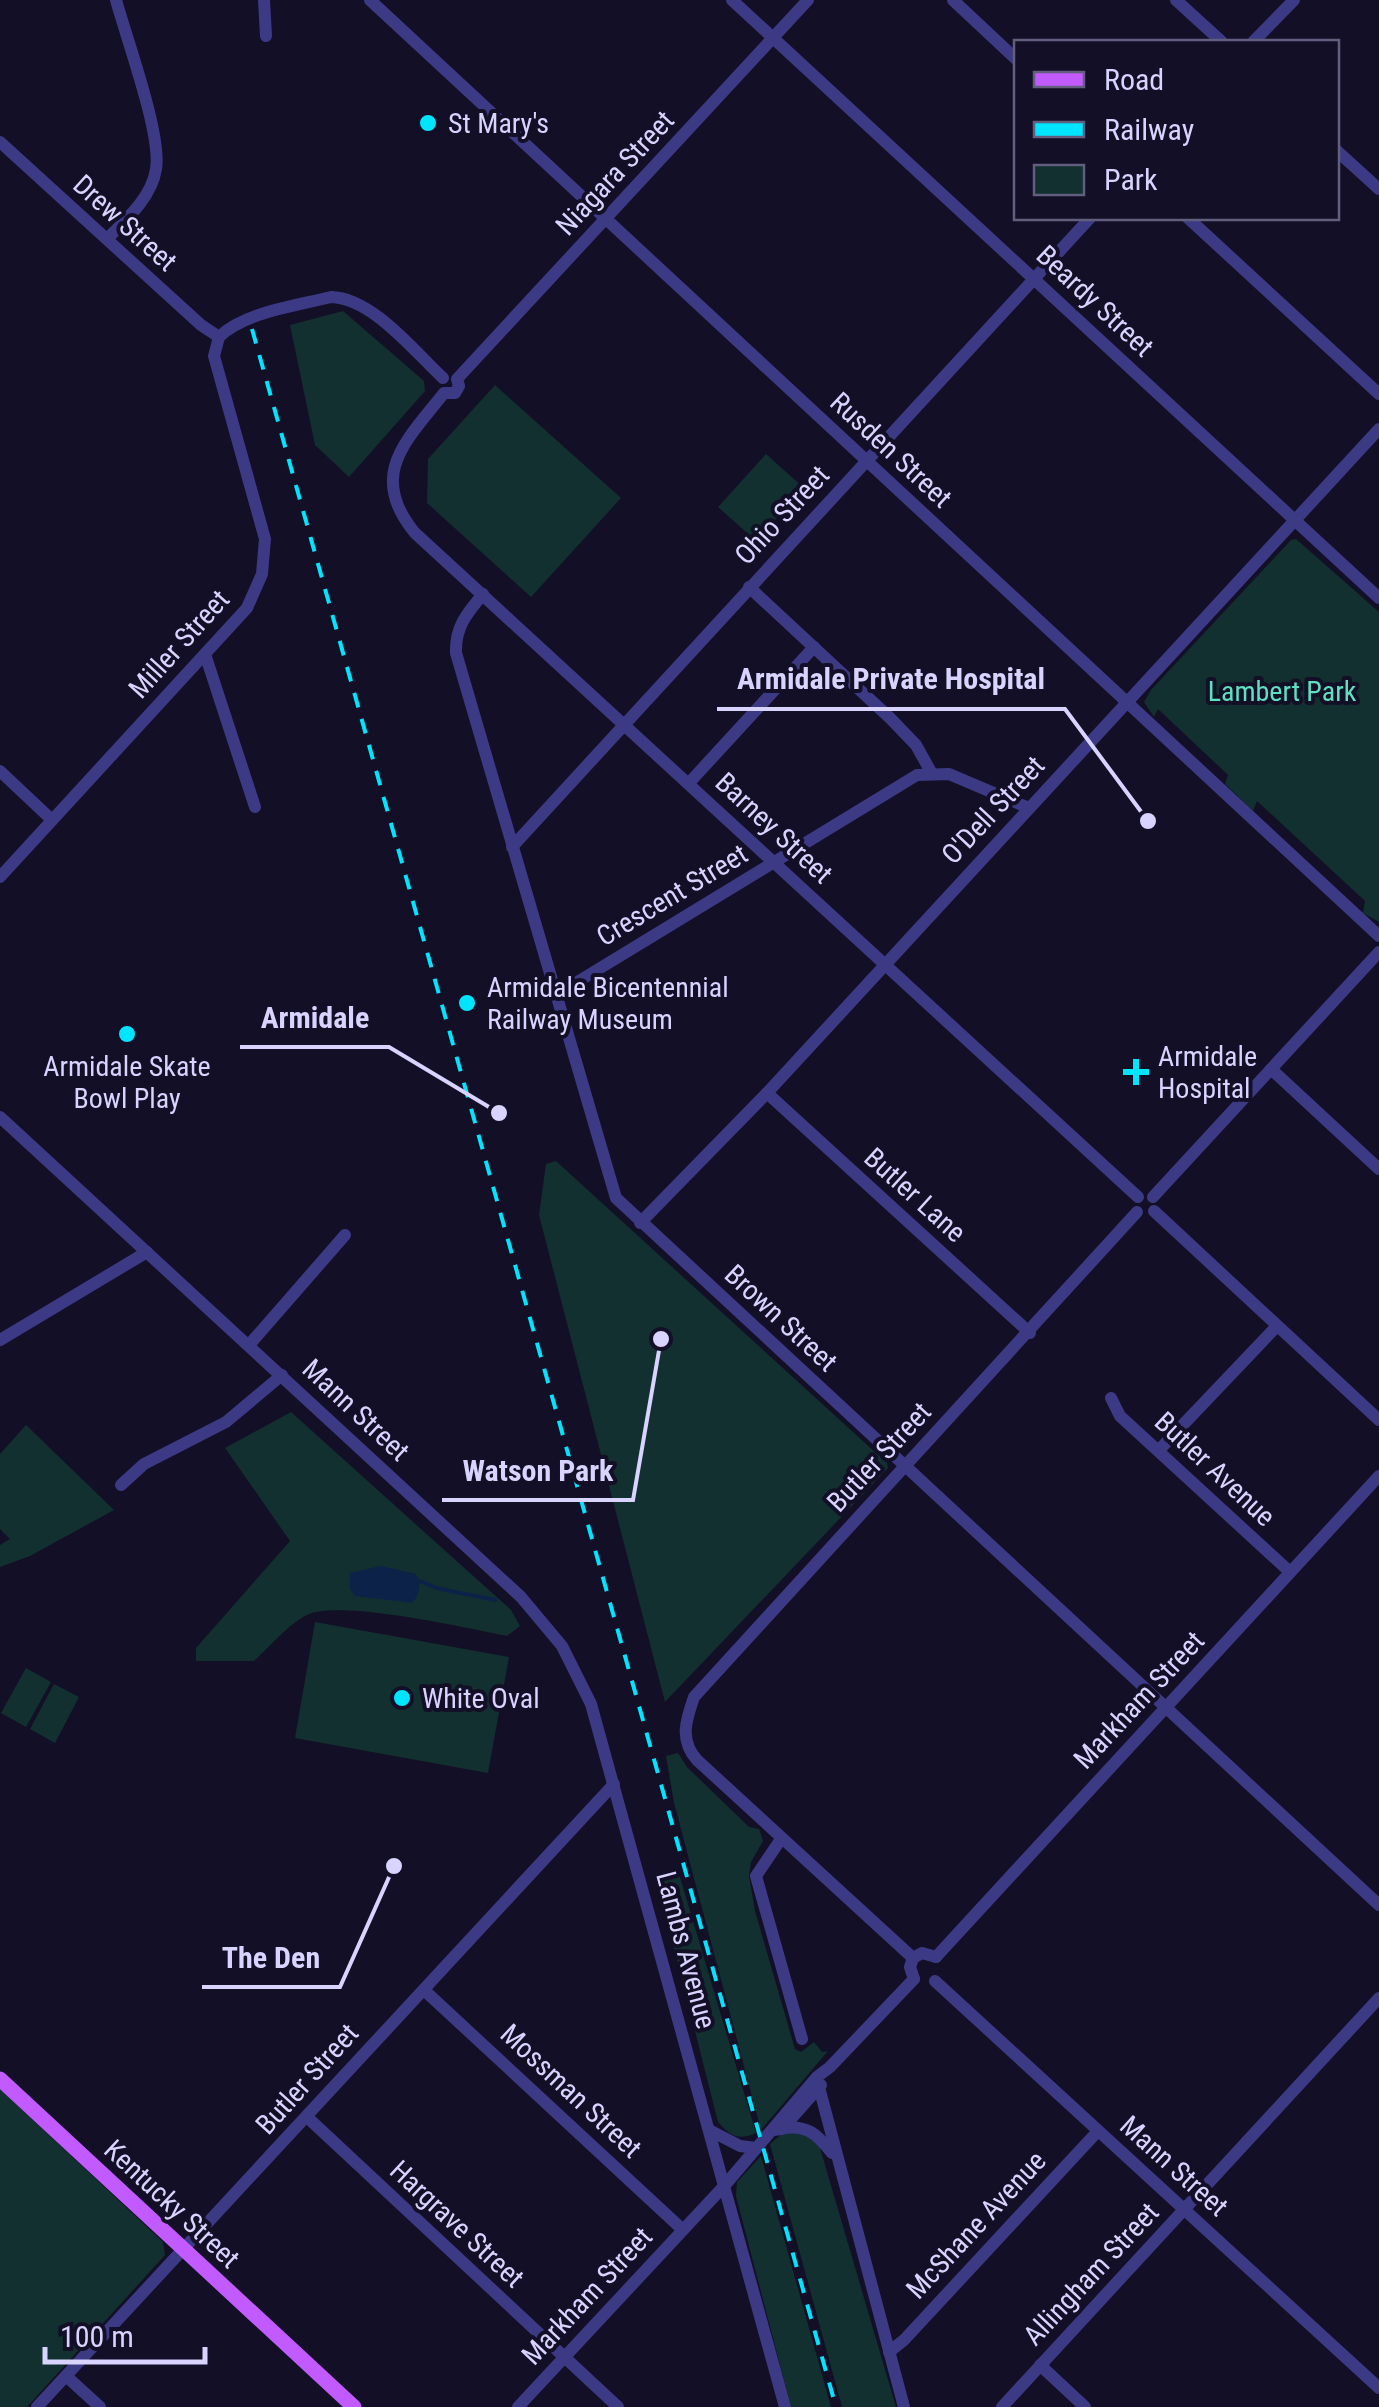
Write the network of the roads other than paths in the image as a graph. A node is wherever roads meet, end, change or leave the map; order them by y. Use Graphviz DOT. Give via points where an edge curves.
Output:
graph roads {
  1 [pos="116,0"];
  2 [pos="264,0"];
  3 [pos="370,0"];
  4 [pos="732,0"];
  5 [pos="808,0"];
  6 [pos="952,0"];
  7 [pos="1176,0"];
  8 [pos="1294,0"];
  9 [pos="266,36"];
  10 [pos="774,38"];
  11 [pos="1220,40"];
  12 [pos="1255,40"];
  13 [pos="1014,57"];
  14 [pos="0,142"];
  15 [pos="1339,153"];
  16 [pos="1379,189"];
  17 [pos="606,220"];
  18 [pos="1088,220"];
  19 [pos="1190,220"];
  20 [pos="107,239"];
  21 [pos="1034,279"];
  22 [pos="219,337"];
  23 [pos="450,378"];
  24 [pos="1379,394"];
  25 [pos="1379,429"];
  26 [pos="866,460"];
  27 [pos="1295,521"];
  28 [pos="749,587"];
  29 [pos="483,594"];
  30 [pos="1379,598"];
  31 [pos="814,647"];
  32 [pos="206,654"];
  33 [pos="1127,702"];
  34 [pos="624,723"];
  35 [pos="0,771"];
  36 [pos="931,772"];
  37 [pos="689,783"];
  38 [pos="256,807"];
  39 [pos="1029,808"];
  40 [pos="52,820"];
  41 [pos="512,847"];
  42 [pos="774,862"];
  43 [pos="0,877"];
  44 [pos="1379,936"];
  45 [pos="1379,952"];
  46 [pos="885,964"];
  47 [pos="556,995"];
  48 [pos="1272,1069"];
  49 [pos="766,1093"];
  50 [pos="1,1119"];
  51 [pos="1379,1169"];
  52 [pos="1138,1196"];
  53 [pos="1153,1204"];
  54 [pos="1138,1212"];
  55 [pos="640,1223"];
  56 [pos="345,1235"];
  57 [pos="148,1252"];
  58 [pos="1277,1326"];
  59 [pos="1030,1333"];
  60 [pos="0,1340"];
  61 [pos="249,1345"];
  62 [pos="282,1376"];
  63 [pos="1111,1398"];
  64 [pos="1379,1420"];
  65 [pos="1159,1450"];
  66 [pos="904,1465"];
  67 [pos="1379,1476"];
  68 [pos="121,1485"];
  69 [pos="1290,1572"];
  70 [pos="1166,1707"];
  71 [pos="614,1784"];
  72 [pos="781,1839"];
  73 [pos="1379,1904"];
  74 [pos="936,1957"];
  75 [pos="913,1958"];
  76 [pos="914,1978"];
  77 [pos="935,1981"];
  78 [pos="424,1990"];
  79 [pos="1379,1998"];
  80 [pos="802,2039"];
  81 [pos="830,2067"];
  82 [pos="0,2079"];
  83 [pos="819,2088"];
  84 [pos="307,2117"];
  85 [pos="777,2129"];
  86 [pos="710,2130"];
  87 [pos="1098,2131"];
  88 [pos="756,2148"];
  89 [pos="836,2159"];
  90 [pos="725,2185"];
  91 [pos="1185,2209"];
  92 [pos="684,2230"];
  93 [pos="186,2248"];
  94 [pos="889,2352"];
  95 [pos="564,2357"];
  96 [pos="1040,2365"];
  97 [pos="66,2376"];
  98 [pos="1379,2388"];
  99 [pos="37,2407"];
  100 [pos="100,2407"];
  101 [pos="354,2407"];
  102 [pos="518,2407"];
  103 [pos="618,2407"];
  104 [pos="784,2407"];
  105 [pos="904,2407"];
  106 [pos="1002,2407"];
  107 [pos="1085,2407"];
  1 -- 20 [label="street" via="157,148 156,171 142,202"];
  2 -- 9 [label="street"];
  3 -- 17 [label="street, Rusden Street"];
  4 -- 10 [label="street, Beardy Street"];
  5 -- 10 [label="street, Niagara Street"];
  6 -- 13 [label="street"];
  7 -- 11 [label="street"];
  8 -- 12 [label="street"];
  10 -- 17 [label="street, Niagara Street"];
  10 -- 21 [label="street, Beardy Street"];
  14 -- 20 [label="street, Drew Street"];
  15 -- 16 [label="street"];
  17 -- 23 [label="street, Niagara Street"];
  17 -- 26 [label="street, Rusden Street"];
  18 -- 21 [label="street, Ohio Street"];
  19 -- 24 [label="street"];
  20 -- 22 [label="street, Drew Street"];
  21 -- 26 [label="street, Ohio Street"];
  21 -- 27 [label="street, Beardy Street"];
  22 -- 23 [label="street" via="255,318 343,297 368,309"];
  22 -- 32 [label="street, Miller Street" via="214,356 262,524 265,557 247,608"];
  23 -- 29 [label="street, Barney Street" via="397,456 392,488 397,512 414,533"];
  25 -- 27 [label="street, O'Dell Street"];
  26 -- 28 [label="street, Ohio Street"];
  26 -- 33 [label="street, Rusden Street"];
  27 -- 30 [label="street, Beardy Street"];
  27 -- 33 [label="street, O'Dell Street"];
  28 -- 31 [label="street"];
  28 -- 34 [label="street, Ohio Street"];
  29 -- 34 [label="street, Barney Street"];
  29 -- 41 [label="street, Brown Street" via="455,636 456,653"];
  31 -- 36 [label="street" via="916,745"];
  31 -- 37 [label="street"];
  32 -- 38 [label="street"];
  32 -- 40 [label="street, Miller Street"];
  33 -- 39 [label="street, O'Dell Street"];
  33 -- 44 [label="street, Rusden Street"];
  34 -- 37 [label="street, Barney Street"];
  34 -- 41 [label="street, Ohio Street"];
  35 -- 40 [label="street"];
  36 -- 39 [label="street"];
  36 -- 42 [label="street, Crescent Street" via="905,780"];
  37 -- 42 [label="street, Barney Street"];
  39 -- 46 [label="street, O'Dell Street"];
  40 -- 43 [label="street, Miller Street"];
  41 -- 47 [label="street, Brown Street"];
  42 -- 46 [label="street, Barney Street"];
  42 -- 47 [label="street, Crescent Street"];
  45 -- 48 [label="street"];
  46 -- 49 [label="street, O'Dell Street"];
  46 -- 52 [label="street, Barney Street"];
  47 -- 55 [label="street, Brown Street" via="616,1198"];
  48 -- 51 [label="street"];
  48 -- 53 [label="street"];
  49 -- 55 [label="street, O'Dell Street"];
  49 -- 59 [label="street, Butler Lane"];
  50 -- 57 [label="street, Mann Street"];
  52 -- 53 [label="street" via="1148,1194"];
  52 -- 54 [label="street"];
  53 -- 54 [label="street" via="1146,1215"];
  53 -- 58 [label="street"];
  54 -- 59 [label="street, Butler Street"];
  55 -- 66 [label="street, Brown Street"];
  56 -- 61 [label="street"];
  57 -- 60 [label="street"];
  57 -- 61 [label="street, Mann Street"];
  58 -- 64 [label="street"];
  58 -- 65 [label="street"];
  59 -- 66 [label="street, Butler Street"];
  61 -- 62 [label="street, Mann Street"];
  62 -- 68 [label="street" via="226,1422 144,1464"];
  62 -- 71 [label="street, Mann Street" via="544,1622 584,1688"];
  63 -- 65 [label="street, Butler Avenue" via="1120,1416"];
  65 -- 69 [label="street, Butler Avenue"];
  66 -- 70 [label="street, Brown Street"];
  66 -- 72 [label="street, Butler Street" via="694,1697 684,1724 686,1748"];
  67 -- 69 [label="street, Markham Street"];
  69 -- 70 [label="street, Markham Street"];
  70 -- 73 [label="street, Brown Street"];
  70 -- 74 [label="street, Markham Street"];
  71 -- 78 [label="street, Butler Street"];
  71 -- 86 [label="street, Lambs Avenue"];
  72 -- 75 [label="street"];
  72 -- 80 [label="street" via="756,1876"];
  74 -- 75 [label="street"];
  74 -- 77 [label="street" via="941,1971"];
  75 -- 76 [label="street"];
  76 -- 77 [label="street"];
  76 -- 81 [label="street, Markham Street"];
  77 -- 87 [label="street, Mann Street"];
  78 -- 84 [label="street, Butler Street"];
  78 -- 92 [label="street, Mossman Street"];
  79 -- 91 [label="street, Allingham Street"];
  81 -- 83 [label="street, Markham Street"];
  81 -- 85 [label="street, Markham Street" via="777,2121"];
  82 -- 93 [label="main road, Kentucky Street"];
  83 -- 85 [label="street, Markham Street"];
  83 -- 89 [label="street"];
  84 -- 93 [label="street, Butler Street"];
  84 -- 95 [label="street, Hargrave Street"];
  85 -- 88 [label="street, Markham Street"];
  85 -- 89 [label="street" via="812,2131"];
  86 -- 88 [label="street"];
  86 -- 90 [label="street, Lambs Avenue"];
  87 -- 91 [label="street, Mann Street"];
  87 -- 94 [label="street, McShane Avenue"];
  88 -- 90 [label="street, Markham Street"];
  89 -- 94 [label="street"];
  90 -- 92 [label="street, Markham Street"];
  90 -- 104 [label="street, Lambs Avenue"];
  91 -- 96 [label="street, Allingham Street"];
  91 -- 98 [label="street, Mann Street"];
  92 -- 95 [label="street, Markham Street"];
  93 -- 97 [label="street, Butler Street"];
  93 -- 101 [label="main road, Kentucky Street"];
  94 -- 105 [label="street"];
  95 -- 102 [label="street, Markham Street"];
  95 -- 103 [label="street, Hargrave Street"];
  96 -- 106 [label="street, Allingham Street"];
  96 -- 107 [label="street"];
  97 -- 99 [label="street, Butler Street"];
  97 -- 100 [label="street"];
}
